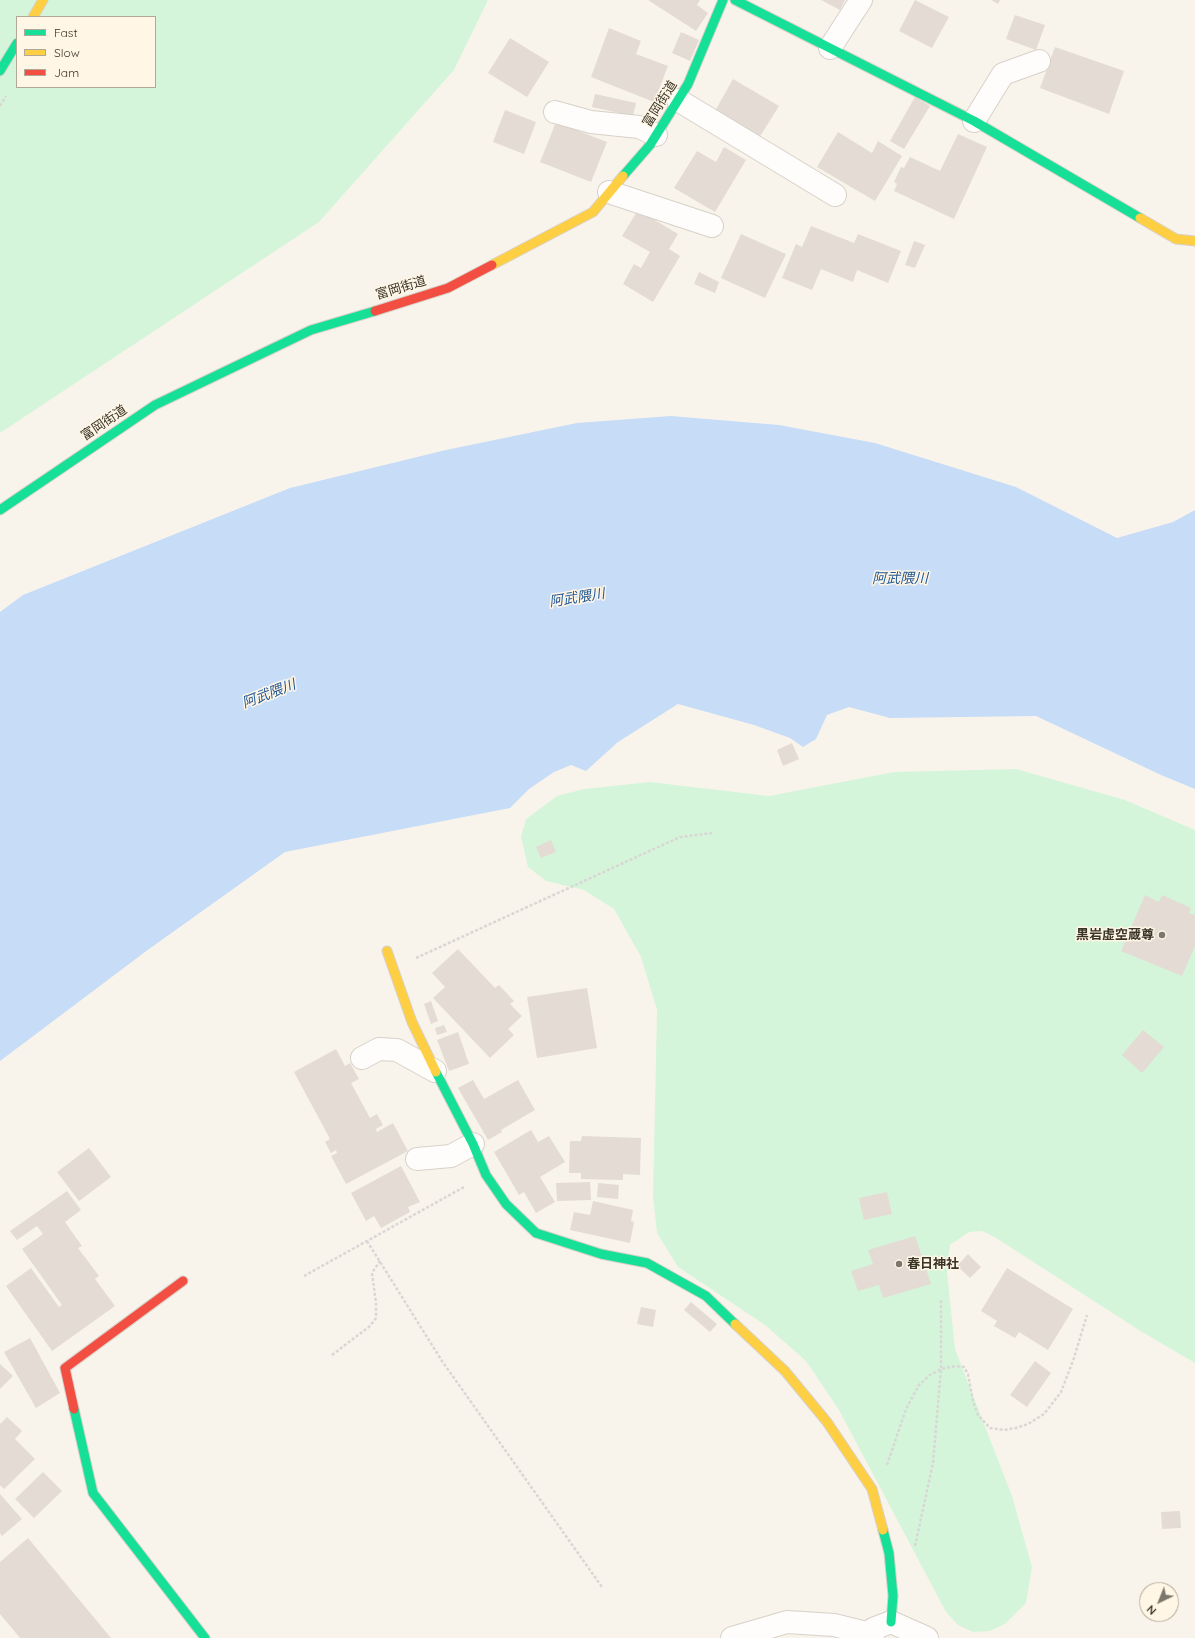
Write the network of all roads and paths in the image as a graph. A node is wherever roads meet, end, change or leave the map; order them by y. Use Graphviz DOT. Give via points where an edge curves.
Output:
graph roads {
  1 [pos="43,0"];
  2 [pos="723,0"];
  3 [pos="735,0"];
  4 [pos="861,0"];
  5 [pos="34,16"];
  6 [pos="16,45"];
  7 [pos="830,48"];
  8 [pos="1039,61"];
  9 [pos="0,71"];
  10 [pos="678,100"];
  11 [pos="555,112"];
  12 [pos="974,121"];
  13 [pos="656,135"];
  14 [pos="609,192"];
  15 [pos="835,195"];
  16 [pos="712,226"];
  17 [pos="1195,241"];
  18 [pos="0,510"];
  19 [pos="712,833"];
  20 [pos="387,951"];
  21 [pos="394,968"];
  22 [pos="362,1058"];
  23 [pos="435,1071"];
  24 [pos="473,1144"];
  25 [pos="417,1159"];
  26 [pos="486,1175"];
  27 [pos="367,1241"];
  28 [pos="380,1261"];
  29 [pos="304,1276"];
  30 [pos="183,1280"];
  31 [pos="941,1300"];
  32 [pos="1087,1315"];
  33 [pos="332,1355"];
  34 [pos="941,1369"];
  35 [pos="872,1488"];
  36 [pos="914,1551"];
  37 [pos="602,1587"];
  38 [pos="891,1622"];
  39 [pos="868,1635"];
  40 [pos="205,1638"];
  41 [pos="732,1638"];
  42 [pos="927,1638"];
  1 -- 5 [label="street"];
  2 -- 10 [label="street, 富岡街道" via="688,84"];
  3 -- 7 [label="street"];
  4 -- 7 [label="street"];
  6 -- 9 [label="street"];
  7 -- 12 [label="street"];
  8 -- 12 [label="street" via="1004,74"];
  10 -- 13 [label="street, 富岡街道"];
  10 -- 15 [label="street"];
  11 -- 13 [label="street" via="591,122 639,127"];
  12 -- 17 [label="street" via="1176,239"];
  13 -- 14 [label="street, 富岡街道"];
  14 -- 16 [label="street"];
  14 -- 18 [label="street, 富岡街道" via="593,212 448,288 311,330 155,405"];
  19 -- 21 [label="path" via="680,837"];
  20 -- 21 [label="street"];
  21 -- 23 [label="street" via="412,1022"];
  22 -- 23 [label="street" via="379,1049 397,1050"];
  23 -- 24 [label="street"];
  24 -- 25 [label="street" via="451,1156"];
  24 -- 26 [label="street"];
  26 -- 27 [label="path"];
  26 -- 35 [label="street" via="506,1204 536,1233 601,1254 648,1263 706,1296 786,1371 827,1422"];
  27 -- 28 [label="path"];
  27 -- 29 [label="path"];
  28 -- 33 [label="path" via="372,1273 376,1318 370,1326"];
  28 -- 37 [label="path" via="442,1361"];
  30 -- 40 [label="street" via="65,1368 93,1493"];
  31 -- 34 [label="path"];
  32 -- 34 [label="path" via="1061,1392 1044,1414 1028,1424 1004,1430 990,1428 978,1415 964,1367"];
  34 -- 35 [label="path" via="919,1385 906,1409 885,1472"];
  34 -- 36 [label="path" via="933,1463"];
  35 -- 38 [label="street" via="889,1553 893,1596"];
  38 -- 39 [label="street"];
  38 -- 42 [label="street"];
  39 -- 41 [label="street" via="834,1625 787,1622"];
}
